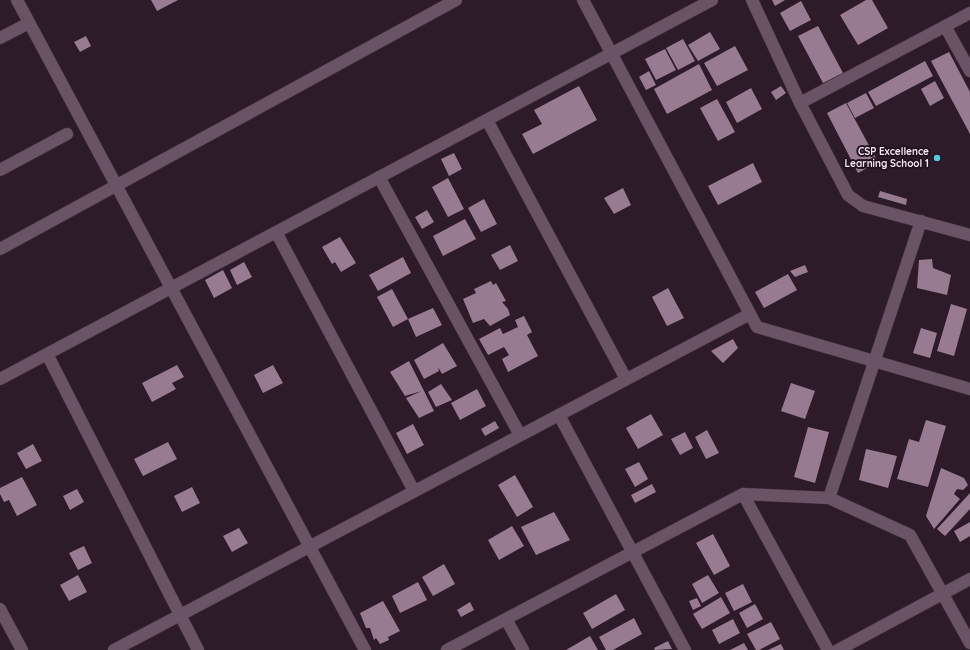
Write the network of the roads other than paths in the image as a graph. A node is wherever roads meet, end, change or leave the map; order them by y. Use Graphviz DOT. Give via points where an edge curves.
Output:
graph roads {
  1 [pos="17,0"];
  2 [pos="456,0"];
  3 [pos="584,0"];
  4 [pos="712,0"];
  5 [pos="752,0"];
  6 [pos="970,13"];
  7 [pos="29,23"];
  8 [pos="945,26"];
  9 [pos="0,38"];
  10 [pos="612,53"];
  11 [pos="970,71"];
  12 [pos="800,103"];
  13 [pos="487,120"];
  14 [pos="67,134"];
  15 [pos="0,170"];
  16 [pos="379,177"];
  17 [pos="116,186"];
  18 [pos="921,221"];
  19 [pos="276,232"];
  20 [pos="970,235"];
  21 [pos="0,249"];
  22 [pos="171,288"];
  23 [pos="750,314"];
  24 [pos="47,354"];
  25 [pos="875,362"];
  26 [pos="0,379"];
  27 [pos="626,379"];
  28 [pos="970,389"];
  29 [pos="559,414"];
  30 [pos="520,435"];
  31 [pos="414,491"];
  32 [pos="744,494"];
  33 [pos="829,498"];
  34 [pos="310,547"];
  35 [pos="633,553"];
  36 [pos="970,579"];
  37 [pos="943,594"];
  38 [pos="0,609"];
  39 [pos="180,615"];
  40 [pos="506,619"];
  41 [pos="970,643"];
  42 [pos="22,650"];
  43 [pos="114,650"];
  44 [pos="198,650"];
  45 [pos="365,650"];
  46 [pos="447,650"];
  47 [pos="523,650"];
  48 [pos="685,650"];
  49 [pos="828,650"];
  50 [pos="838,650"];
  1 -- 7 [label="street"];
  2 -- 17 [label="street"];
  3 -- 10 [label="street"];
  4 -- 10 [label="street"];
  5 -- 12 [label="street"];
  6 -- 8 [label="street"];
  7 -- 9 [label="street"];
  7 -- 17 [label="street"];
  8 -- 11 [label="street"];
  8 -- 12 [label="street"];
  10 -- 13 [label="street"];
  10 -- 23 [label="street"];
  12 -- 18 [label="street" via="848,194 863,206"];
  13 -- 16 [label="street"];
  13 -- 27 [label="street"];
  14 -- 15 [label="street"];
  16 -- 19 [label="street"];
  16 -- 30 [label="street"];
  17 -- 21 [label="street"];
  17 -- 22 [label="street"];
  18 -- 20 [label="street"];
  18 -- 25 [label="street"];
  19 -- 22 [label="street"];
  19 -- 31 [label="street"];
  22 -- 24 [label="street"];
  22 -- 34 [label="street"];
  23 -- 25 [label="street" via="757,328"];
  23 -- 27 [label="street"];
  24 -- 26 [label="street"];
  24 -- 39 [label="street"];
  25 -- 28 [label="street"];
  25 -- 33 [label="street"];
  27 -- 29 [label="street"];
  29 -- 30 [label="street"];
  29 -- 35 [label="street"];
  30 -- 31 [label="street"];
  31 -- 34 [label="street"];
  32 -- 33 [label="street"];
  32 -- 35 [label="street"];
  32 -- 49 [label="street"];
  33 -- 37 [label="street" via="910,535"];
  34 -- 39 [label="street"];
  34 -- 45 [label="street"];
  35 -- 40 [label="street"];
  35 -- 48 [label="street"];
  36 -- 37 [label="street"];
  37 -- 41 [label="street"];
  37 -- 50 [label="street"];
  38 -- 42 [label="street"];
  39 -- 43 [label="street"];
  39 -- 44 [label="street"];
  40 -- 46 [label="street"];
  40 -- 47 [label="street"];
}
